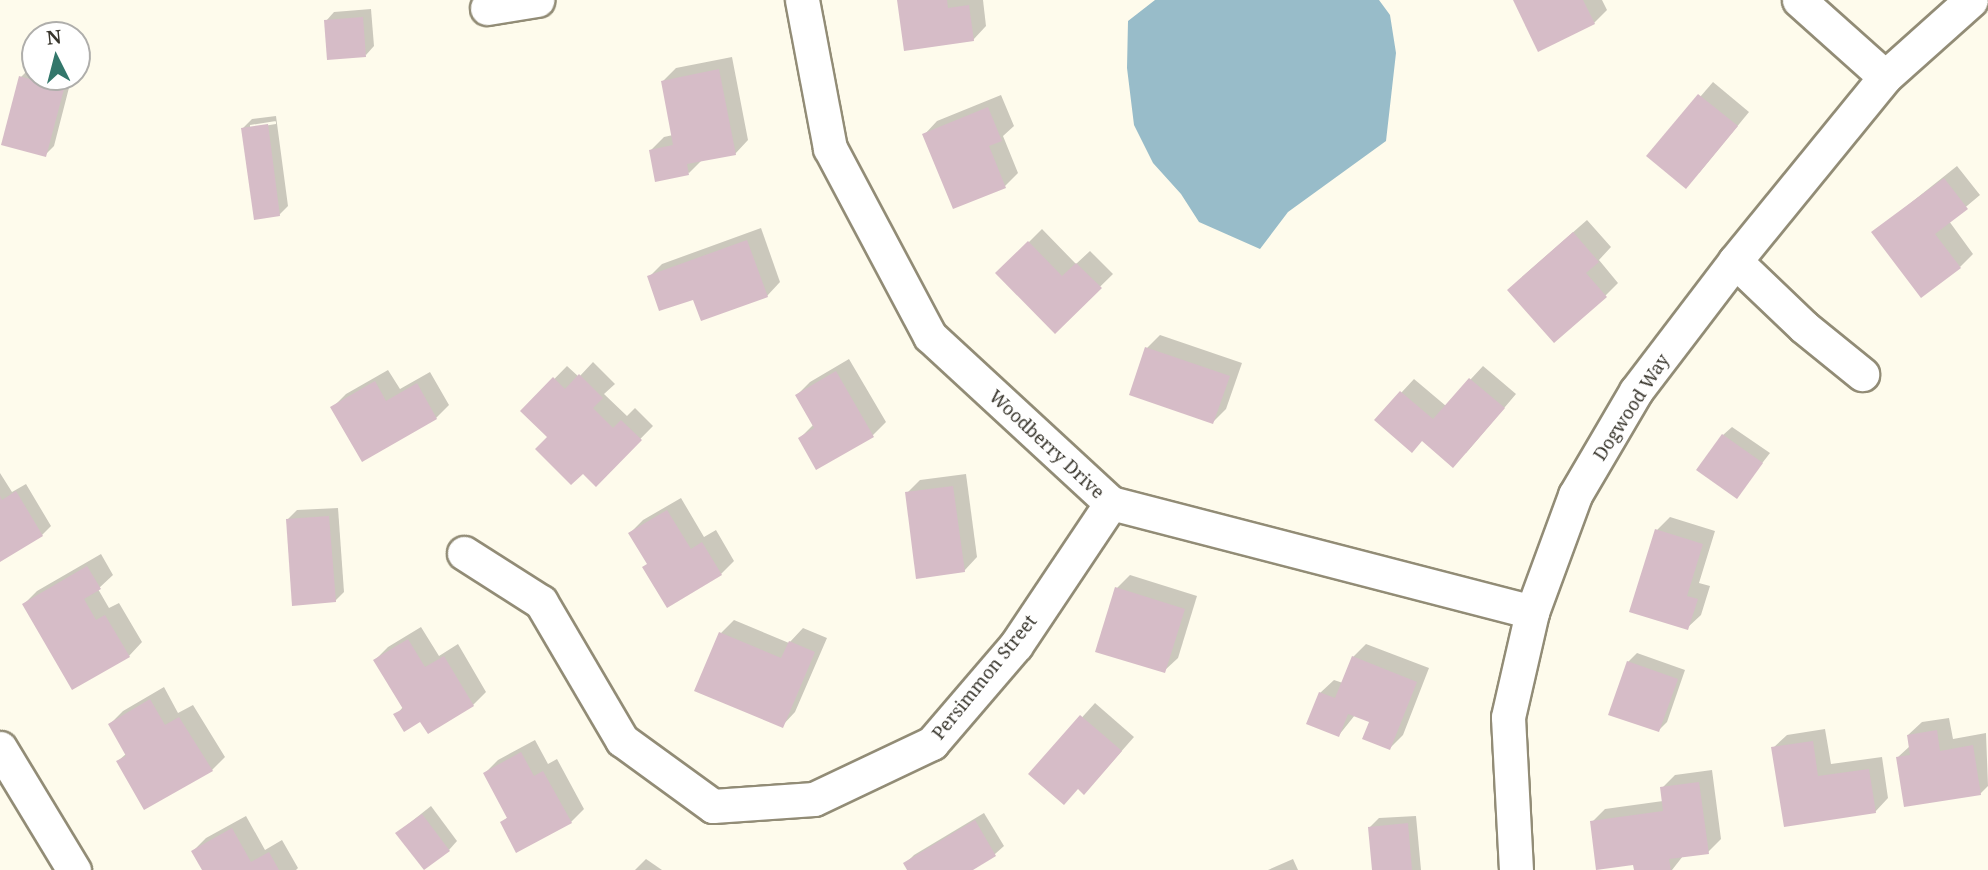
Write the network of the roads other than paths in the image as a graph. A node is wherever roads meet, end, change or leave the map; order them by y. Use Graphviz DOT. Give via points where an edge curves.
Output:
graph roads {
  1 [pos="537,0"];
  2 [pos="802,0"];
  3 [pos="1800,0"];
  4 [pos="1971,0"];
  5 [pos="487,8"];
  6 [pos="1885,77"];
  7 [pos="1735,261"];
  8 [pos="1862,374"];
  9 [pos="1111,503"];
  10 [pos="464,553"];
  11 [pos="1532,612"];
  12 [pos="0,748"];
  13 [pos="74,870"];
  14 [pos="1516,870"];
  1 -- 5 [label="street"];
  2 -- 9 [label="street, Woodberry Drive" via="830,148 930,336"];
  3 -- 6 [label="street"];
  4 -- 6 [label="street, Dogwood Way"];
  6 -- 7 [label="street, Dogwood Way"];
  7 -- 8 [label="street"];
  7 -- 11 [label="street, Dogwood Way" via="1636,390 1575,495"];
  9 -- 10 [label="street, Persimmon Street" via="1016,645 932,743 814,799 713,806 622,740 541,603"];
  9 -- 11 [label="street, Woodberry Drive"];
  11 -- 14 [label="street, Dogwood Way" via="1508,717"];
  12 -- 13 [label="street"];
}
